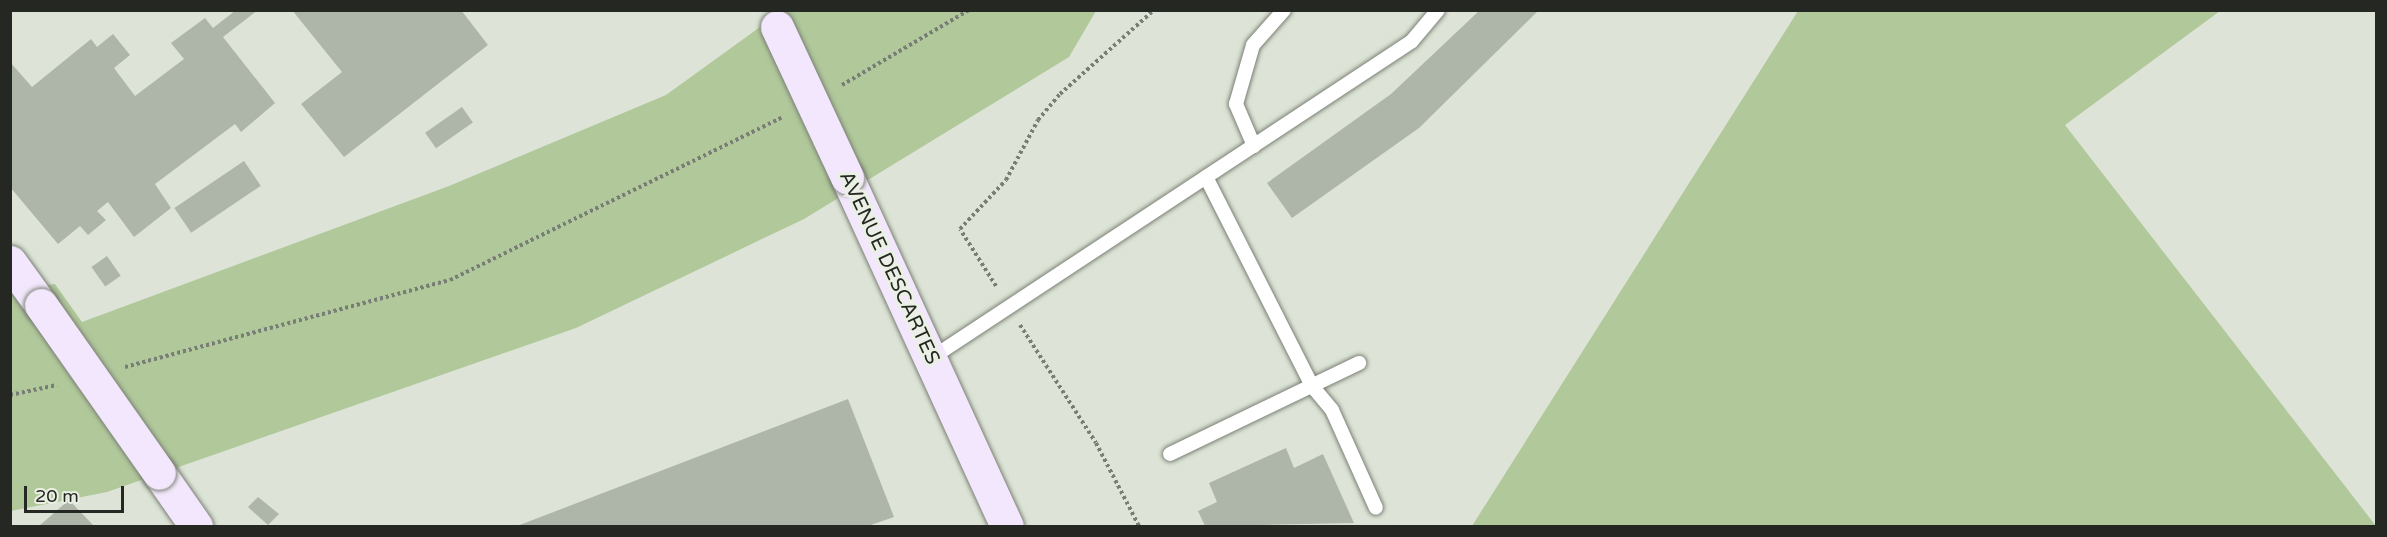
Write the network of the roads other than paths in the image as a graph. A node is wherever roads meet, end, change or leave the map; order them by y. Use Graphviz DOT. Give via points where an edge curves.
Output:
graph roads {
  1 [pos="1284,10"];
  2 [pos="1438,10"];
  3 [pos="773,19"];
  4 [pos="1254,146"];
  5 [pos="1206,177"];
  6 [pos="10,262"];
  7 [pos="930,358"];
  8 [pos="1359,363"];
  9 [pos="1312,386"];
  10 [pos="1170,454"];
  11 [pos="1376,508"];
  12 [pos="196,526"];
  13 [pos="1007,526"];
  1 -- 4 [label="lane" via="1253,45 1236,104"];
  2 -- 4 [label="lane" via="1412,41"];
  3 -- 7 [label="main road, AVENUE DESCARTES, bridge"];
  4 -- 5 [label="lane"];
  5 -- 7 [label="lane"];
  5 -- 9 [label="lane"];
  6 -- 12 [label="main road, bridge"];
  7 -- 13 [label="main road, AVENUE DESCARTES"];
  8 -- 9 [label="lane"];
  9 -- 10 [label="lane"];
  9 -- 11 [label="lane" via="1332,410"];
}
